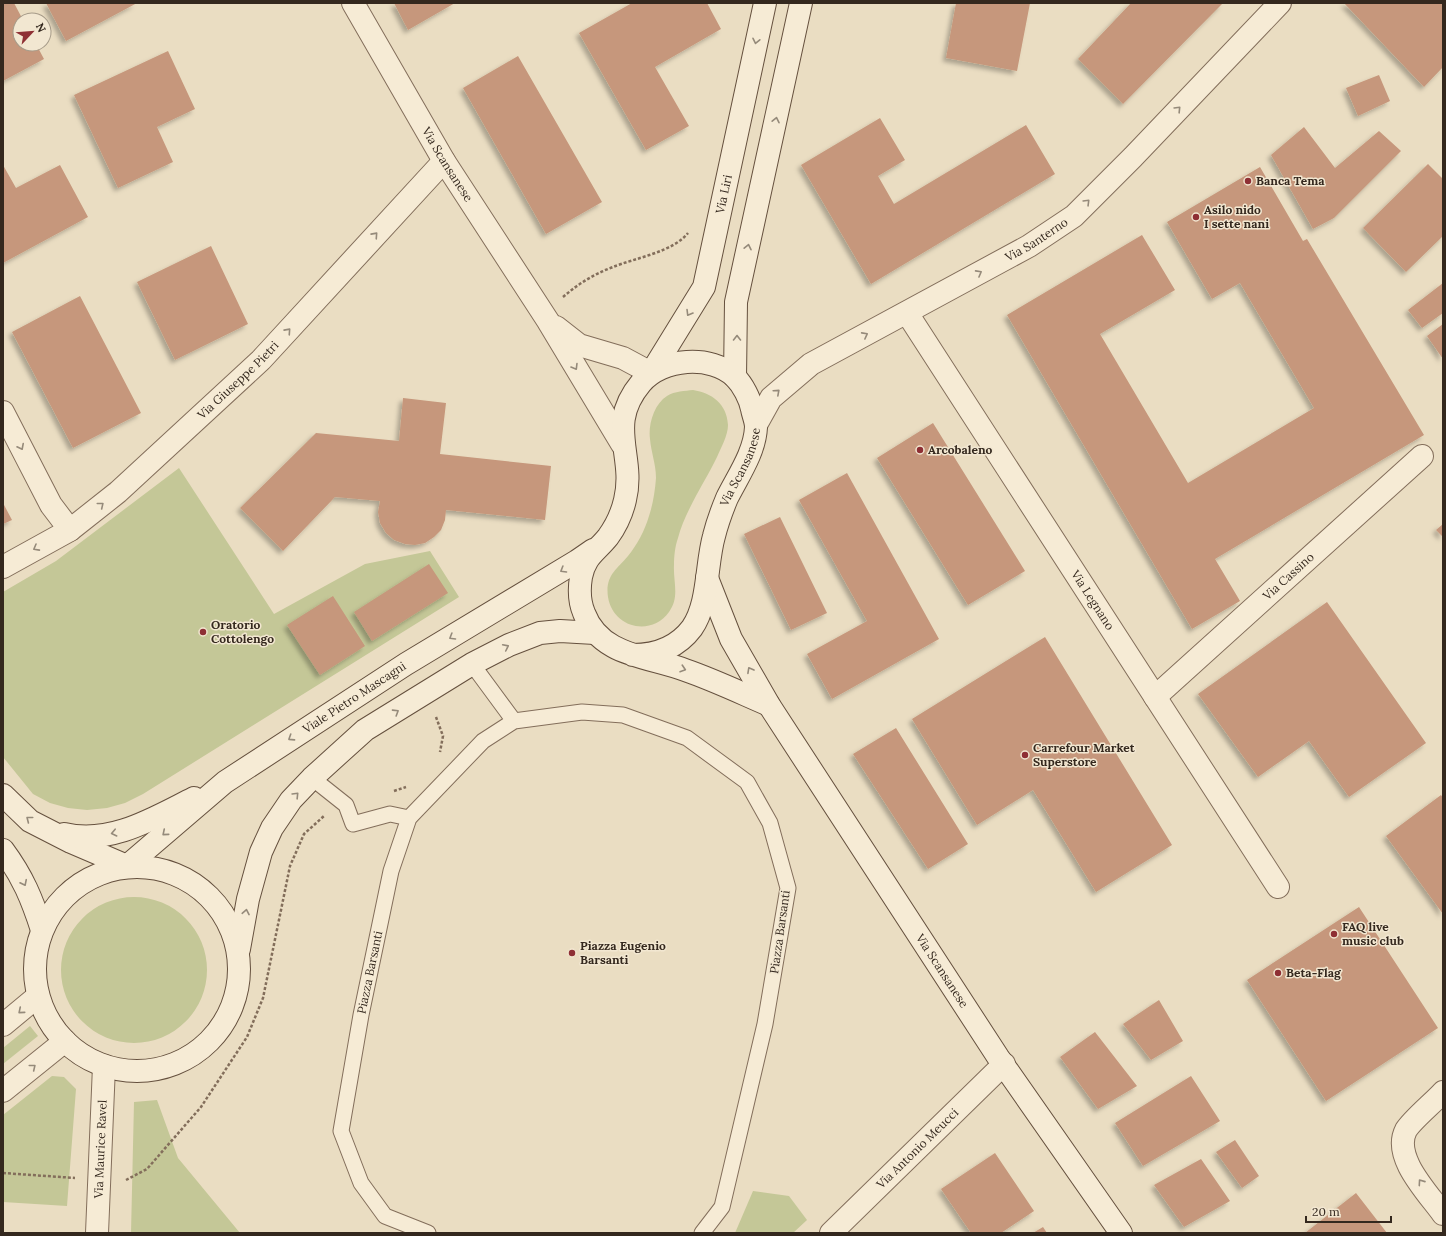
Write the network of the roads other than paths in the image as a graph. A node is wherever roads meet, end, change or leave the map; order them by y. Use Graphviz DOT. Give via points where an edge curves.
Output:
graph roads {
  1 [pos="353,3"];
  2 [pos="765,3"];
  3 [pos="801,3"];
  4 [pos="1280,3"];
  5 [pos="444,160"];
  6 [pos="907,313"];
  7 [pos="548,321"];
  8 [pos="651,373"];
  9 [pos="735,377"];
  10 [pos="3,412"];
  11 [pos="756,425"];
  12 [pos="622,444"];
  13 [pos="1422,456"];
  14 [pos="70,530"];
  15 [pos="596,548"];
  16 [pos="3,566"];
  17 [pos="706,577"];
  18 [pos="595,633"];
  19 [pos="632,655"];
  20 [pos="472,664"];
  21 [pos="1155,697"];
  22 [pos="769,705"];
  23 [pos="514,721"];
  24 [pos="312,778"];
  25 [pos="225,782"];
  26 [pos="3,795"];
  27 [pos="408,818"];
  28 [pos="50,832"];
  29 [pos="3,850"];
  30 [pos="126,866"];
  31 [pos="1278,887"];
  32 [pos="42,930"];
  33 [pos="238,950"];
  34 [pos="38,996"];
  35 [pos="3,1026"];
  36 [pos="65,1041"];
  37 [pos="1004,1064"];
  38 [pos="104,1066"];
  39 [pos="3,1091"];
  40 [pos="1443,1092"];
  41 [pos="1443,1214"];
  42 [pos="97,1233"];
  43 [pos="428,1233"];
  44 [pos="702,1233"];
  45 [pos="830,1233"];
  46 [pos="1122,1233"];
  1 -- 5 [label="main road, Via Scansanese"];
  2 -- 8 [label="main road, Via Liri, one-way" via="704,287"];
  9 -- 3 [label="main road, one-way" via="736,302"];
  6 -- 4 [label="main road, Via Santerno, one-way" via="1029,246 1074,216"];
  5 -- 7 [label="main road, Via Scansanese"];
  14 -- 5 [label="main road, Via Giuseppe Pietri, one-way" via="118,492 261,360"];
  11 -- 6 [label="main road, Via Santerno, one-way" via="770,398 811,364"];
  6 -- 21 [label="main road, Via Legnano"];
  7 -- 8 [label="main road, Via Scansanese" via="579,345 623,358"];
  7 -- 12 [label="main road, Via Scansanese, one-way"];
  8 -- 9 [label="main road, Via Scansanese" via="668,365 694,362 717,366"];
  8 -- 12 [label="main road, Via Scansanese" via="637,388 627,406 623,418"];
  9 -- 11 [label="main road, Via Scansanese" via="750,402"];
  10 -- 14 [label="main road, one-way" via="52,505"];
  11 -- 17 [label="main road, Via Scansanese" via="753,444 726,501 714,536"];
  12 -- 15 [label="main road, Via Scansanese" via="628,477 623,509 607,538"];
  13 -- 21 [label="main road, Via Cassino"];
  14 -- 16 [label="main road, Via Giuseppe Pietri, one-way"];
  15 -- 18 [label="main road, Via Scansanese" via="581,575 579,590 586,620"];
  15 -- 25 [label="main road, Viale Pietro Mascagni, one-way" via="406,664"];
  17 -- 19 [label="main road, Via Scansanese" via="699,614 684,638 660,652"];
  22 -- 17 [label="main road, Via Scansanese, one-way" via="731,639"];
  18 -- 19 [label="main road, Via Scansanese" via="618,651"];
  20 -- 18 [label="main road, Viale Pietro Mascagni, one-way" via="540,633"];
  19 -- 22 [label="main road, Via Scansanese, one-way" via="684,669"];
  20 -- 23 [label="lane"];
  24 -- 20 [label="main road, Viale Pietro Mascagni, one-way" via="365,730"];
  21 -- 31 [label="main road, Via Legnano"];
  22 -- 37 [label="main road, Via Scansanese"];
  23 -- 27 [label="lane, Piazza Barsanti" via="483,741"];
  23 -- 44 [label="lane, Piazza Barsanti" via="582,712 623,716 687,738 746,782 770,823 788,888 768,1009 722,1207"];
  24 -- 27 [label="lane" via="346,804 353,824 390,814"];
  33 -- 24 [label="main road, Viale Pietro Mascagni, one-way" via="261,852 272,828 291,800"];
  25 -- 28 [label="main road, one-way" via="138,826 122,831 87,836"];
  25 -- 30 [label="main road, Viale Pietro Mascagni, one-way"];
  28 -- 26 [label="main road, Viale Pietro Mascagni, one-way" via="30,821"];
  27 -- 43 [label="lane, Piazza Barsanti" via="391,871 361,1015 341,1131 361,1182 385,1216"];
  28 -- 30 [label="main road, Viale Pietro Mascagni"];
  29 -- 32 [label="main road, Viale Pietro Mascagni, one-way" via="18,871 33,900"];
  30 -- 32 [label="main road, Viale Pietro Mascagni" via="100,873 75,887 56,906"];
  30 -- 33 [label="main road, Viale Pietro Mascagni" via="157,868 186,878 211,896 228,921"];
  32 -- 34 [label="main road, Viale Pietro Mascagni" via="35,963"];
  33 -- 38 [label="main road, Viale Pietro Mascagni" via="239,986 227,1020 204,1047 167,1067 138,1072"];
  34 -- 35 [label="main road, one-way"];
  34 -- 36 [label="main road, Viale Pietro Mascagni" via="49,1020"];
  36 -- 38 [label="main road, Viale Pietro Mascagni" via="83,1056"];
  39 -- 36 [label="main road, one-way"];
  37 -- 45 [label="main road, Via Antonio Meucci"];
  37 -- 46 [label="main road, Via Scansanese"];
  38 -- 42 [label="main road, Via Maurice Ravel"];
  41 -- 40 [label="main road, one-way" via="1406,1162 1403,1150 1406,1130"];
}
